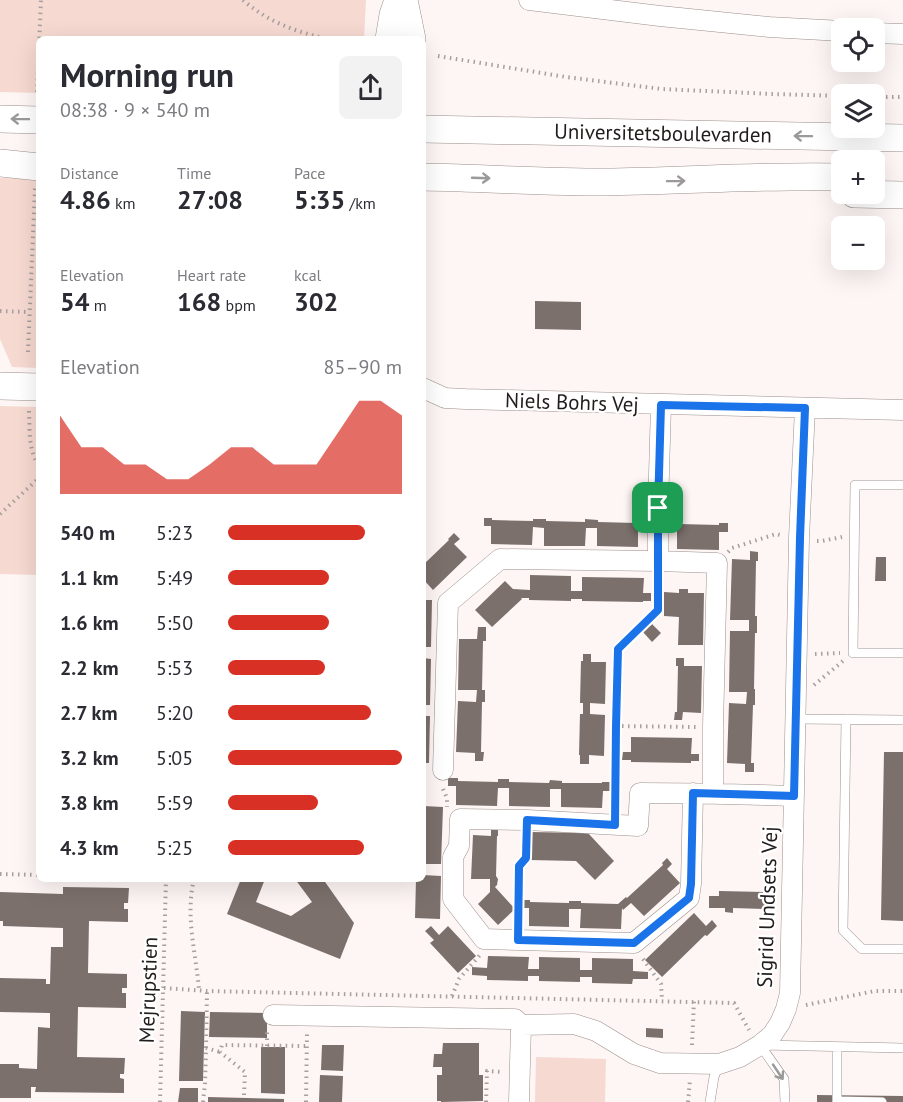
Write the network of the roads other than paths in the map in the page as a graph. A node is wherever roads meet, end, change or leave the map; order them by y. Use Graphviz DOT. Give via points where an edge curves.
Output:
graph roads {
  1 [pos="399,0"];
  2 [pos="404,0"];
  3 [pos="529,0"];
  4 [pos="661,8"];
  5 [pos="831,30"];
  6 [pos="885,33"];
  7 [pos="903,34"];
  8 [pos="390,36"];
  9 [pos="411,36"];
  10 [pos="0,119"];
  11 [pos="36,120"];
  12 [pos="426,129"];
  13 [pos="903,138"];
  14 [pos="36,153"];
  15 [pos="0,155"];
  16 [pos="0,163"];
  17 [pos="36,174"];
  18 [pos="792,176"];
  19 [pos="426,177"];
  20 [pos="831,177"];
  21 [pos="885,178"];
  22 [pos="903,179"];
  23 [pos="831,189"];
  24 [pos="885,195"];
  25 [pos="903,195"];
  26 [pos="0,386"];
  27 [pos="426,389"];
  28 [pos="34,399"];
  29 [pos="661,405"];
  30 [pos="805,408"];
  31 [pos="903,410"];
  32 [pos="903,485"];
  33 [pos="658,561"];
  34 [pos="903,653"];
  35 [pos="796,719"];
  36 [pos="846,719"];
  37 [pos="903,720"];
  38 [pos="443,770"];
  39 [pos="693,793"];
  40 [pos="713,793"];
  41 [pos="794,796"];
  42 [pos="903,949"];
  43 [pos="273,1015"];
  44 [pos="521,1025"];
  45 [pos="760,1045"];
  46 [pos="837,1047"];
  47 [pos="903,1048"];
  48 [pos="719,1064"];
  49 [pos="519,1102"];
  50 [pos="710,1102"];
  51 [pos="785,1102"];
  52 [pos="837,1102"];
  53 [pos="882,1102"];
  1 -- 8 [label="main road"];
  2 -- 9 [label="main road"];
  3 -- 4 [label="street"];
  4 -- 5 [label="street" via="769,27"];
  6 -- 7 [label="street"];
  11 -- 10 [label="main road, one-way"];
  13 -- 12 [label="main road, Universitetsboulevarden, one-way"];
  14 -- 15 [label="main road"];
  16 -- 17 [label="main road"];
  19 -- 18 [label="main road, Universitetsboulevarden, one-way" via="603,182"];
  18 -- 20 [label="main road, Universitetsboulevarden"];
  18 -- 23 [label="main road"];
  21 -- 22 [label="main road"];
  24 -- 25 [label="main road"];
  26 -- 28 [label="main road"];
  27 -- 29 [label="street, Niels Bohrs Vej" via="445,398"];
  29 -- 30 [label="street, Niels Bohrs Vej"];
  29 -- 33 [label="street"];
  30 -- 31 [label="street, Niels Bohrs Vej"];
  30 -- 35 [label="street, Sigrid Undsets Vej"];
  32 -- 34 [label="lane" via="855,485 853,653"];
  33 -- 38 [label="street" via="500,560 448,603"];
  33 -- 40 [label="street" via="717,563"];
  35 -- 36 [label="lane"];
  35 -- 41 [label="street, Sigrid Undsets Vej"];
  36 -- 37 [label="lane"];
  36 -- 42 [label="lane" via="843,930 862,949"];
  39 -- 39 [label="street, Sigrid Undsets Vej" via="640,793 638,826 460,819 459,846 453,857 453,899 484,939 634,943 689,898"];
  39 -- 40 [label="street, Sigrid Undsets Vej"];
  40 -- 41 [label="street, Sigrid Undsets Vej"];
  41 -- 45 [label="street, Sigrid Undsets Vej" via="790,993 780,1023"];
  43 -- 44 [label="street, Sigrid Undsets Vej" via="515,1019"];
  44 -- 48 [label="street, Sigrid Undsets Vej" via="574,1024 597,1031 634,1054 660,1063"];
  44 -- 49 [label="street"];
  45 -- 46 [label="lane"];
  45 -- 48 [label="street, Sigrid Undsets Vej"];
  45 -- 51 [label="lane, one-way" via="784,1079"];
  46 -- 47 [label="lane"];
  46 -- 52 [label="lane"];
  48 -- 50 [label="lane"];
  52 -- 53 [label="lane"];
}
